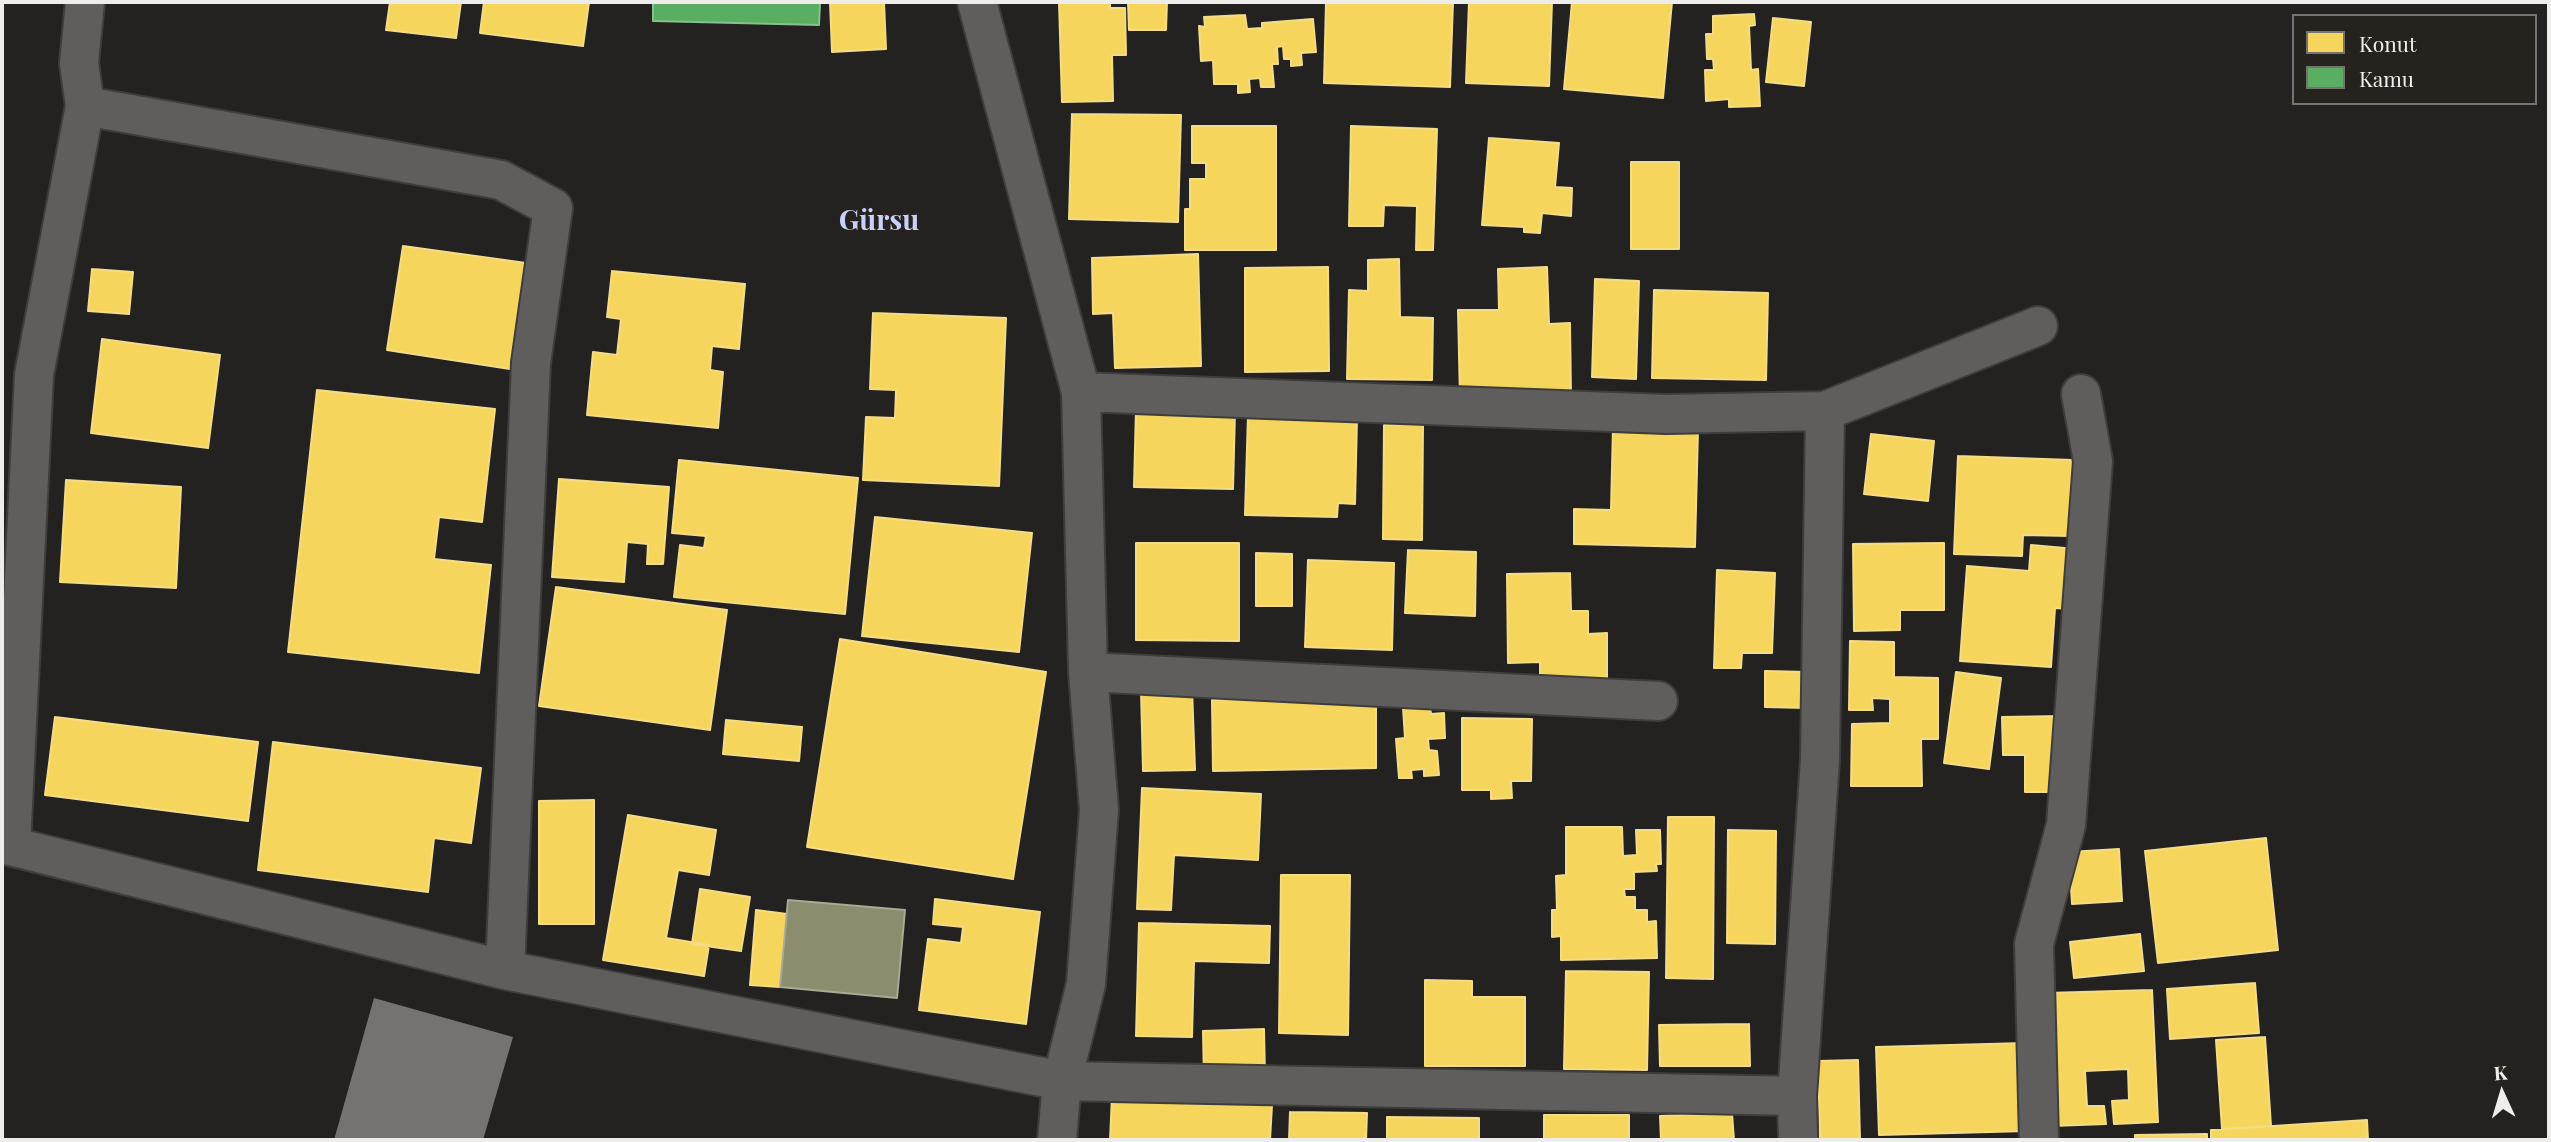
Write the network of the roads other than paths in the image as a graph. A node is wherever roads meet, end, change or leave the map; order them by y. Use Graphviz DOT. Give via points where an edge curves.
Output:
graph roads {
  1 [pos="85,2"];
  2 [pos="977,2"];
  3 [pos="85,106"];
  4 [pos="2038,326"];
  5 [pos="1081,393"];
  6 [pos="2081,394"];
  7 [pos="1825,411"];
  8 [pos="1088,672"];
  9 [pos="1658,701"];
  10 [pos="6,845"];
  11 [pos="505,970"];
  12 [pos="1062,1082"];
  13 [pos="1797,1096"];
  14 [pos="1057,1140"];
  15 [pos="1798,1140"];
  16 [pos="2039,1140"];
  1 -- 3 [label="street" via="79,63"];
  2 -- 5 [label="street"];
  3 -- 10 [label="street" via="34,375"];
  3 -- 11 [label="street" via="501,180 553,208 531,363"];
  4 -- 7 [label="street"];
  5 -- 7 [label="street" via="1666,414"];
  5 -- 8 [label="street"];
  6 -- 16 [label="street" via="2093,461 2066,825 2034,944"];
  7 -- 13 [label="street" via="1820,760"];
  8 -- 9 [label="street"];
  8 -- 12 [label="street" via="1099,810 1086,984"];
  10 -- 11 [label="street"];
  11 -- 12 [label="street"];
  12 -- 13 [label="street"];
  12 -- 14 [label="street"];
  13 -- 15 [label="street"];
}
